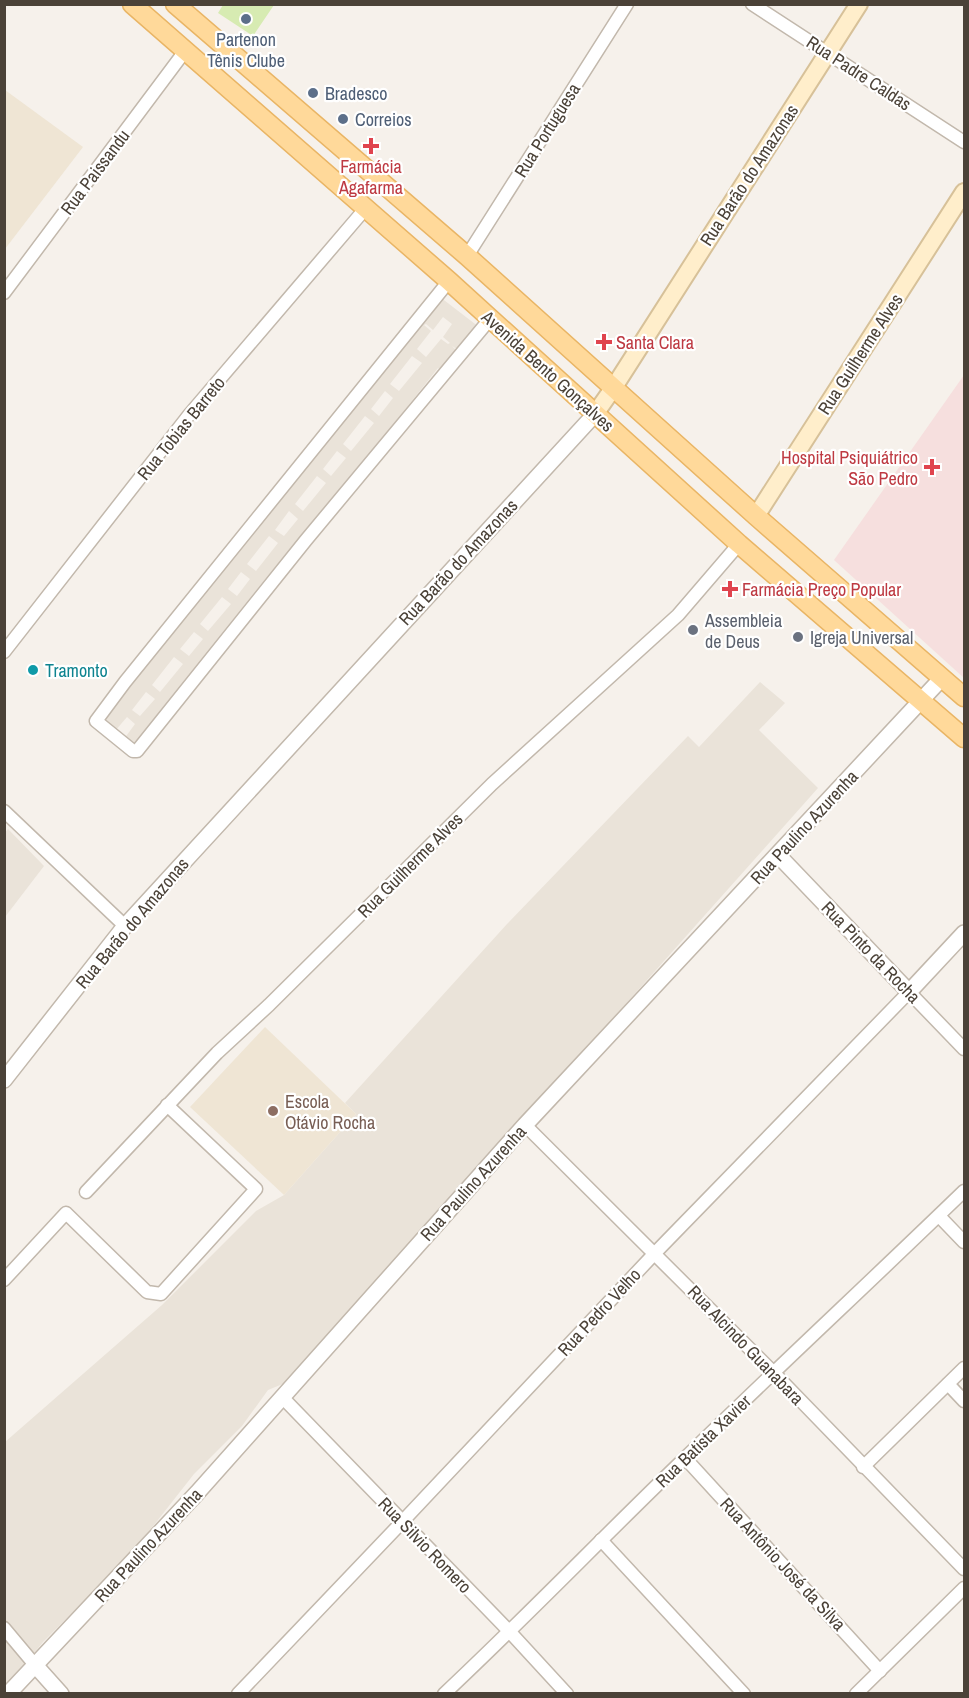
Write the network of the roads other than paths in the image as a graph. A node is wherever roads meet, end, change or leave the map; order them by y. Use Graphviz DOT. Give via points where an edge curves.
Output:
graph roads {
  1 [pos="132,4"];
  2 [pos="175,4"];
  3 [pos="627,4"];
  4 [pos="752,4"];
  5 [pos="859,4"];
  6 [pos="185,51"];
  7 [pos="828,52"];
  8 [pos="964,142"];
  9 [pos="964,192"];
  10 [pos="365,208"];
  11 [pos="467,256"];
  12 [pos="449,281"];
  13 [pos="4,293"];
  14 [pos="490,319"];
  15 [pos="614,387"];
  16 [pos="595,414"];
  17 [pos="756,516"];
  18 [pos="739,544"];
  19 [pos="4,652"];
  20 [pos="942,678"];
  21 [pos="964,697"];
  22 [pos="921,701"];
  23 [pos="964,738"];
  24 [pos="4,811"];
  25 [pos="778,855"];
  26 [pos="125,926"];
  27 [pos="964,933"];
  28 [pos="909,992"];
  29 [pos="964,1048"];
  30 [pos="4,1080"];
  31 [pos="167,1105"];
  32 [pos="525,1125"];
  33 [pos="964,1191"];
  34 [pos="86,1192"];
  35 [pos="939,1216"];
  36 [pos="964,1242"];
  37 [pos="655,1252"];
  38 [pos="4,1280"];
  39 [pos="964,1368"];
  40 [pos="773,1372"];
  41 [pos="948,1384"];
  42 [pos="283,1398"];
  43 [pos="964,1401"];
  44 [pos="685,1458"];
  45 [pos="863,1467"];
  46 [pos="402,1522"];
  47 [pos="601,1540"];
  48 [pos="964,1569"];
  49 [pos="964,1588"];
  50 [pos="4,1628"];
  51 [pos="510,1632"];
  52 [pos="35,1665"];
  53 [pos="880,1671"];
  54 [pos="8,1694"];
  55 [pos="61,1694"];
  56 [pos="238,1694"];
  57 [pos="444,1694"];
  58 [pos="567,1694"];
  59 [pos="744,1694"];
  60 [pos="856,1694"];
  1 -- 6 [label="main road, Avenida Bento Gonçalves"];
  2 -- 11 [label="main road, Avenida Bento Gonçalves"];
  3 -- 11 [label="street, Rua Portuguesa"];
  4 -- 7 [label="street, Rua Padre Caldas"];
  5 -- 7 [label="main road, Rua Barão do Amazonas"];
  6 -- 10 [label="main road, Avenida Bento Gonçalves"];
  6 -- 13 [label="street, Rua Paissandu"];
  7 -- 8 [label="street, Rua Padre Caldas"];
  7 -- 15 [label="main road, Rua Barão do Amazonas"];
  9 -- 17 [label="main road, Rua Guilherme Alves"];
  10 -- 12 [label="main road, Avenida Bento Gonçalves"];
  10 -- 19 [label="street, Rua Tobias Barreto" via="189,415"];
  11 -- 15 [label="main road, Avenida Bento Gonçalves"];
  12 -- 14 [label="main road, Avenida Bento Gonçalves"];
  12 -- 14 [label="street" via="96,721 137,751"];
  14 -- 16 [label="main road, Avenida Bento Gonçalves"];
  15 -- 16 [label="main road, Rua Barão do Amazonas"];
  15 -- 17 [label="main road, Avenida Bento Gonçalves"];
  16 -- 18 [label="main road, Avenida Bento Gonçalves"];
  16 -- 26 [label="street, Rua Barão do Amazonas"];
  17 -- 20 [label="main road, Avenida Bento Gonçalves"];
  18 -- 22 [label="main road, Avenida Bento Gonçalves"];
  18 -- 31 [label="street, Rua Guilherme Alves" via="678,615 492,784"];
  20 -- 21 [label="main road, Avenida Bento Gonçalves"];
  20 -- 22 [label="street, Rua Paulino Azurenha"];
  22 -- 23 [label="main road, Avenida Bento Gonçalves"];
  22 -- 25 [label="street, Rua Paulino Azurenha"];
  24 -- 26 [label="street"];
  25 -- 28 [label="street, Rua Pinto da Rocha"];
  25 -- 32 [label="street, Rua Paulino Azurenha"];
  26 -- 30 [label="street, Rua Barão do Amazonas"];
  27 -- 28 [label="street, Rua Pedro Velho"];
  28 -- 29 [label="street, Rua Pinto da Rocha"];
  28 -- 37 [label="street, Rua Pedro Velho"];
  31 -- 34 [label="street, Rua Guilherme Alves"];
  31 -- 38 [label="street" via="256,1189 161,1294 147,1292 66,1213"];
  32 -- 37 [label="street, Rua Alcindo Guanabara"];
  32 -- 42 [label="street, Rua Paulino Azurenha"];
  33 -- 35 [label="street, Rua Batista Xavier"];
  35 -- 36 [label="street"];
  35 -- 40 [label="street, Rua Batista Xavier"];
  37 -- 40 [label="street, Rua Alcindo Guanabara"];
  37 -- 46 [label="street, Rua Pedro Velho"];
  39 -- 41 [label="street"];
  40 -- 44 [label="street, Rua Batista Xavier"];
  40 -- 45 [label="street, Rua Alcindo Guanabara"];
  41 -- 43 [label="street"];
  41 -- 45 [label="street"];
  42 -- 46 [label="street, Rua Silvio Romero"];
  42 -- 52 [label="street, Rua Paulino Azurenha"];
  44 -- 47 [label="street, Rua Batista Xavier"];
  44 -- 53 [label="street, Rua Antônio José da Silva"];
  45 -- 48 [label="street, Rua Alcindo Guanabara"];
  46 -- 51 [label="street, Rua Silvio Romero"];
  46 -- 56 [label="street, Rua Pedro Velho"];
  47 -- 51 [label="street, Rua Batista Xavier"];
  47 -- 59 [label="street"];
  49 -- 53 [label="street"];
  50 -- 52 [label="street"];
  51 -- 57 [label="street, Rua Batista Xavier"];
  51 -- 58 [label="street, Rua Silvio Romero"];
  52 -- 54 [label="street, Rua Paulino Azurenha"];
  52 -- 55 [label="street"];
  53 -- 60 [label="street"];
}
